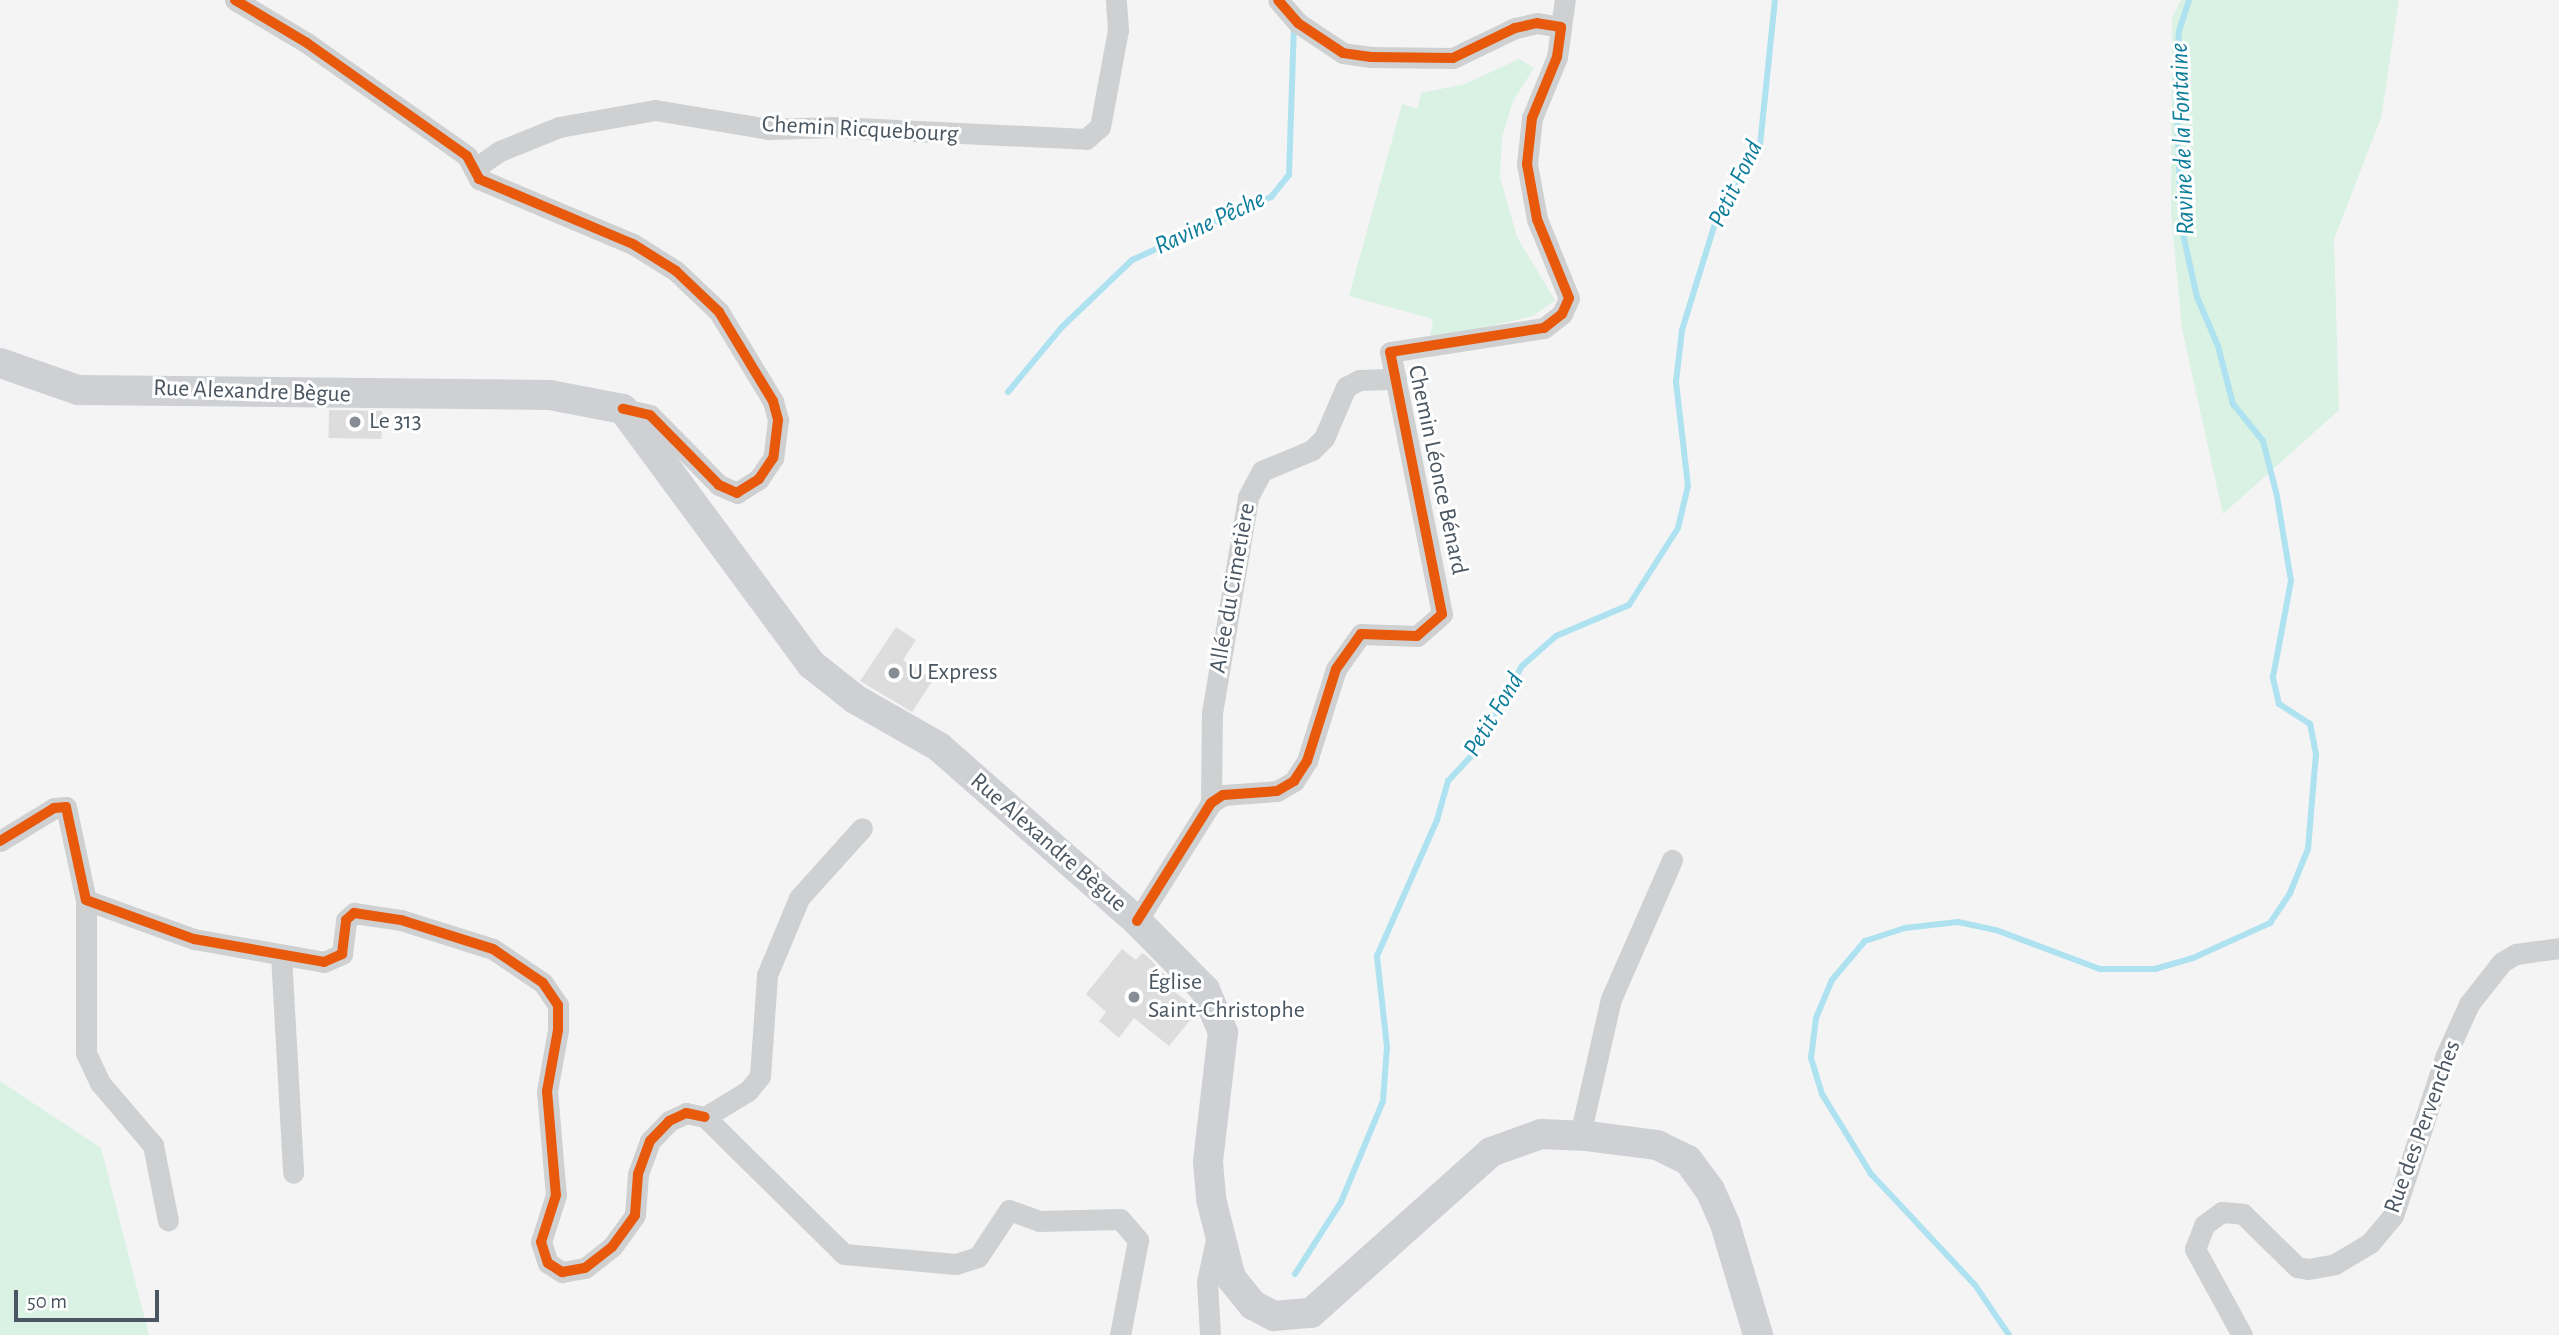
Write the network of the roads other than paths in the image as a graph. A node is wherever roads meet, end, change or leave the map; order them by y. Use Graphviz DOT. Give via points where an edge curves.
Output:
graph roads {
  1 [pos="235,0"];
  2 [pos="1116,0"];
  3 [pos="1278,0"];
  4 [pos="1565,0"];
  5 [pos="1561,27"];
  6 [pos="474,169"];
  7 [pos="0,363"];
  8 [pos="1396,379"];
  9 [pos="623,409"];
  10 [pos="1211,803"];
  11 [pos="862,828"];
  12 [pos="0,841"];
  13 [pos="1672,860"];
  14 [pos="86,900"];
  15 [pos="1137,921"];
  16 [pos="2559,948"];
  17 [pos="281,955"];
  18 [pos="705,1117"];
  19 [pos="1580,1136"];
  20 [pos="293,1173"];
  21 [pos="168,1222"];
  22 [pos="1218,1233"];
  23 [pos="1120,1335"];
  24 [pos="1210,1335"];
  25 [pos="1758,1335"];
  26 [pos="2242,1335"];
  1 -- 6 [label="street" via="467,156"];
  2 -- 6 [label="street, Chemin Ricquebourg" via="1118,30 1100,127 1086,139 834,127 769,129 655,110 559,127 500,151"];
  3 -- 5 [label="street" via="1297,23 1343,53 1371,57 1453,58 1515,28 1537,23"];
  4 -- 5 [label="street"];
  5 -- 8 [label="street, Chemin Léonce Bénard" via="1557,57 1532,118 1527,164 1537,219 1569,298 1562,314 1544,328 1390,352"];
  6 -- 9 [label="street" via="479,179 633,244 676,271 710,304 773,401 778,420 773,458 759,479 737,493 719,485 650,415"];
  7 -- 9 [label="main road, Rue Alexandre Bègue" via="78,390 550,396"];
  8 -- 10 [label="street, Allée du Cimetière" via="1359,380 1346,387 1324,438 1312,450 1262,471 1248,497 1212,713"];
  8 -- 10 [label="street, Chemin Léonce Bénard" via="1442,614 1417,636 1361,635 1336,669 1307,761 1294,781 1277,791 1223,795"];
  9 -- 15 [label="main road, Rue Alexandre Bègue" via="811,664 855,699 939,747"];
  10 -- 15 [label="street"];
  11 -- 18 [label="street" via="799,898 772,962 760,1076 748,1091"];
  12 -- 14 [label="street" via="54,808 66,807 72,812 80,893"];
  13 -- 19 [label="street" via="1611,999"];
  14 -- 17 [label="street" via="194,939"];
  14 -- 21 [label="street" via="86,1053 100,1083 153,1145"];
  15 -- 22 [label="main road, Rue Alexandre Bègue" via="1205,990 1218,1010 1222,1053 1209,1162"];
  16 -- 26 [label="street, Rue des Pervenches" via="2502,962 2469,1004 2446,1055 2393,1216 2370,1243 2335,1264 2308,1269 2297,1267 2243,1214 2222,1212 2204,1225 2195,1249"];
  17 -- 18 [label="street" via="336,959 342,954 346,919 354,913 456,934 493,949 543,983 558,1004 558,1030 547,1091 556,1195 541,1242 548,1263 562,1272 585,1268 612,1247 635,1215 638,1174 650,1141 669,1121 686,1113"];
  17 -- 20 [label="street"];
  18 -- 23 [label="street" via="844,1254 956,1264 978,1257 1009,1210 1039,1220 1120,1219 1138,1240"];
  19 -- 22 [label="main road, Rue Alexandre Bègue" via="1541,1134 1491,1153 1311,1313 1275,1316 1253,1305 1231,1278"];
  19 -- 25 [label="main road, Rue Alexandre Bègue" via="1657,1145 1688,1160 1710,1190 1725,1224"];
  22 -- 24 [label="street" via="1207,1282"];
}
